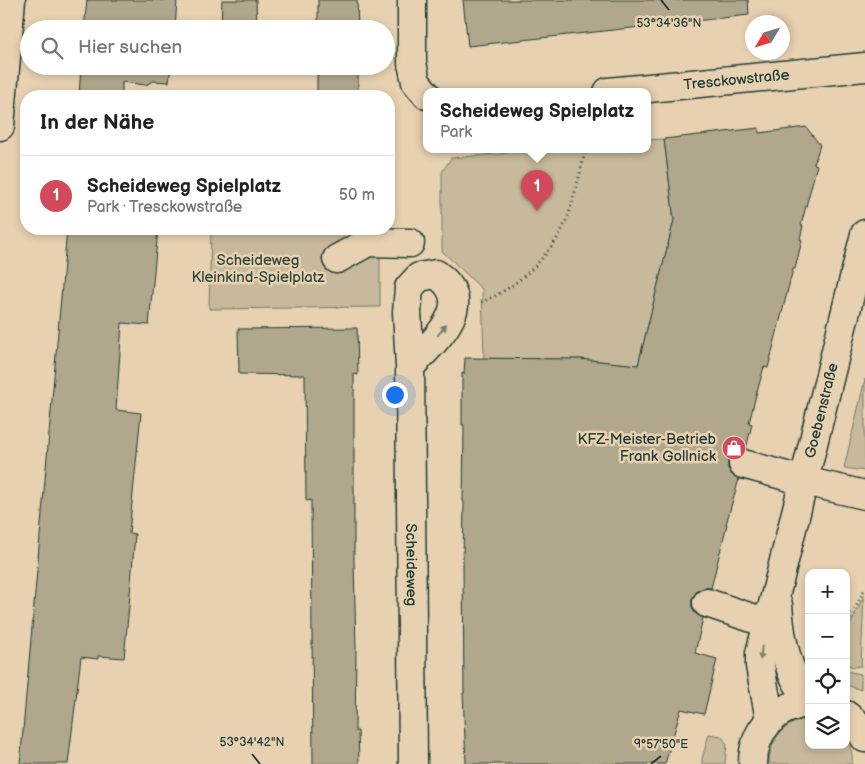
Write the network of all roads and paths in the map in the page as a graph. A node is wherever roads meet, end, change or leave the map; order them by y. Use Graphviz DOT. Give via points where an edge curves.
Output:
graph roads {
  1 [pos="11,0"];
  2 [pos="412,0"];
  3 [pos="865,67"];
  4 [pos="649,88"];
  5 [pos="423,90"];
  6 [pos="0,126"];
  7 [pos="585,153"];
  8 [pos="865,234"];
  9 [pos="410,243"];
  10 [pos="337,259"];
  11 [pos="480,303"];
  12 [pos="410,367"];
  13 [pos="744,464"];
  14 [pos="804,481"];
  15 [pos="865,495"];
  16 [pos="777,588"];
  17 [pos="865,588"];
  18 [pos="707,603"];
  19 [pos="850,620"];
  20 [pos="768,623"];
  21 [pos="805,693"];
  22 [pos="805,703"];
  23 [pos="865,707"];
  24 [pos="850,713"];
  25 [pos="850,718"];
  26 [pos="770,720"];
  27 [pos="865,738"];
  28 [pos="752,763"];
  29 [pos="413,764"];
  1 -- 6 [label="street"];
  2 -- 5 [label="street" via="412,63 416,82"];
  3 -- 4 [label="street, Tresckowstraße"];
  7 -- 11 [label="path" via="566,222 553,245 511,287"];
  8 -- 14 [label="street, Goebenstraße"];
  9 -- 10 [label="street" via="368,242"];
  12 -- 29 [label="street, Scheideweg"];
  13 -- 14 [label="street"];
  14 -- 15 [label="street"];
  14 -- 16 [label="street, Goebenstraße"];
  16 -- 20 [label="street, Goebenstraße"];
  16 -- 21 [label="street, Goebenstraße" via="779,622 787,656 798,685"];
  17 -- 19 [label="path"];
  18 -- 20 [label="street"];
  20 -- 26 [label="street, Goebenstraße, one-way" via="760,666"];
  22 -- 26 [label="street" via="784,710"];
  23 -- 24 [label="street"];
  25 -- 27 [label="street"];
  26 -- 28 [label="street" via="756,740"];
}
